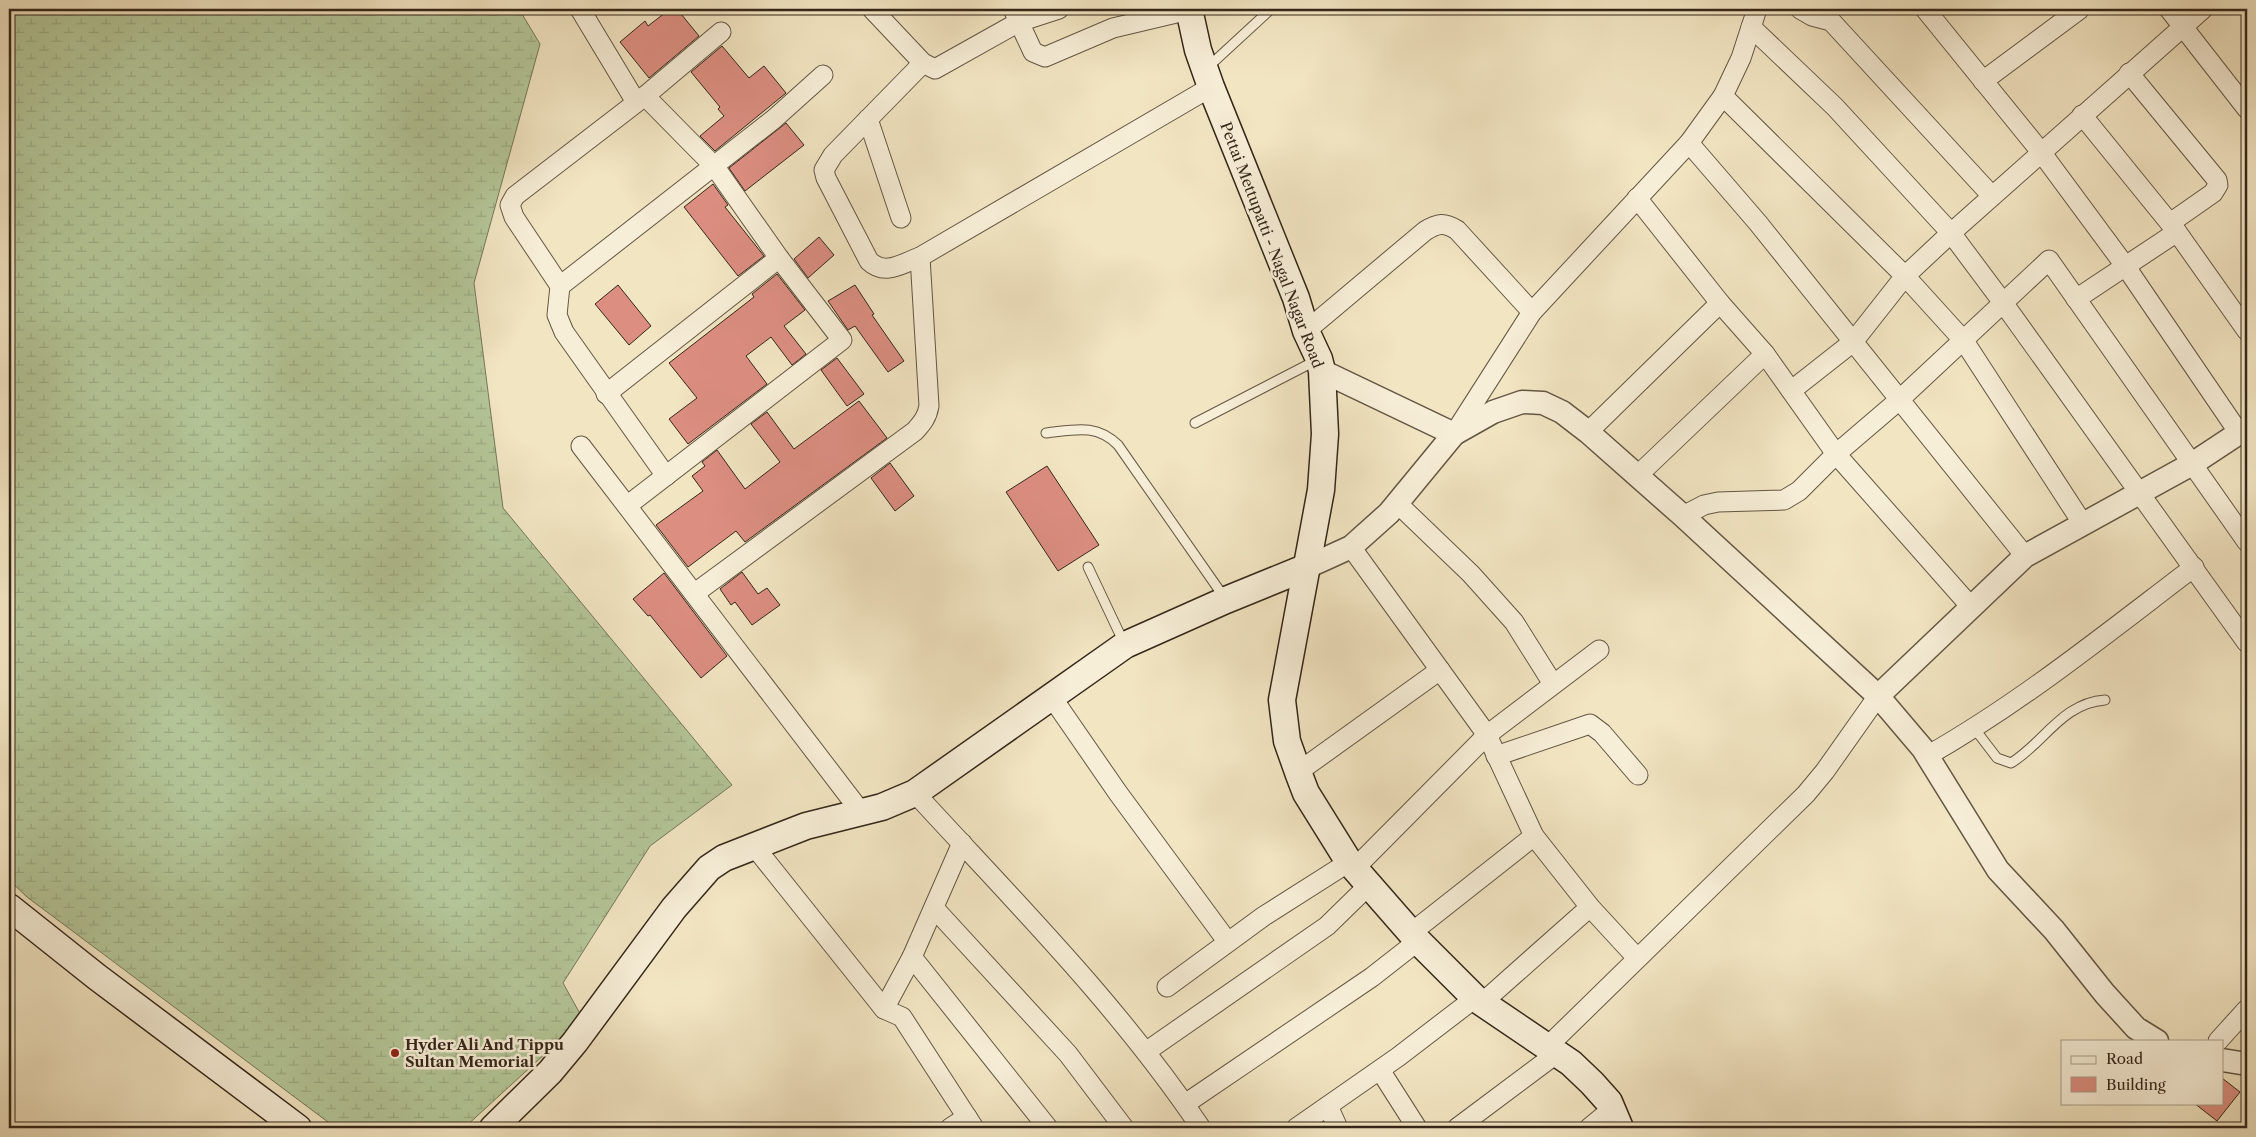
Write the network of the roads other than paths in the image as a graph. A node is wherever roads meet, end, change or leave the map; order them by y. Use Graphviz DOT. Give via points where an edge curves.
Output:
graph roads {
  1 [pos="872,9"];
  2 [pos="1059,9"];
  3 [pos="1189,9"];
  4 [pos="1271,9"];
  5 [pos="1757,9"];
  6 [pos="1800,9"];
  7 [pos="2080,9"];
  8 [pos="2169,9"];
  9 [pos="2203,9"];
  10 [pos="585,11"];
  11 [pos="1933,12"];
  12 [pos="1016,15"];
  13 [pos="2183,26"];
  14 [pos="1751,27"];
  15 [pos="722,32"];
  16 [pos="923,63"];
  17 [pos="2129,73"];
  18 [pos="823,75"];
  19 [pos="1208,78"];
  20 [pos="1983,81"];
  21 [pos="1723,96"];
  22 [pos="641,99"];
  23 [pos="2247,109"];
  24 [pos="2082,115"];
  25 [pos="868,119"];
  26 [pos="1689,143"];
  27 [pos="2041,152"];
  28 [pos="715,167"];
  29 [pos="1992,196"];
  30 [pos="1637,198"];
  31 [pos="901,218"];
  32 [pos="2174,228"];
  33 [pos="1951,233"];
  34 [pos="920,257"];
  35 [pos="779,258"];
  36 [pos="2126,267"];
  37 [pos="1905,276"];
  38 [pos="560,286"];
  39 [pos="2076,299"];
  40 [pos="1720,303"];
  41 [pos="2004,304"];
  42 [pos="1532,312"];
  43 [pos="2247,330"];
  44 [pos="1306,331"];
  45 [pos="1964,340"];
  46 [pos="1853,342"];
  47 [pos="1765,354"];
  48 [pos="1321,365"];
  49 [pos="1792,390"];
  50 [pos="606,394"];
  51 [pos="1898,401"];
  52 [pos="1195,423"];
  53 [pos="2245,431"];
  54 [pos="1588,432"];
  55 [pos="1046,433"];
  56 [pos="1454,434"];
  57 [pos="581,446"];
  58 [pos="1836,454"];
  59 [pos="2192,464"];
  60 [pos="666,476"];
  61 [pos="1637,476"];
  62 [pos="2140,492"];
  63 [pos="1398,504"];
  64 [pos="628,505"];
  65 [pos="1683,516"];
  66 [pos="2083,524"];
  67 [pos="2247,542"];
  68 [pos="1351,548"];
  69 [pos="2025,556"];
  70 [pos="1088,567"];
  71 [pos="1308,567"];
  72 [pos="2194,567"];
  73 [pos="695,593"];
  74 [pos="1226,600"];
  75 [pos="1972,608"];
  76 [pos="2247,643"];
  77 [pos="1125,645"];
  78 [pos="1599,650"];
  79 [pos="1440,670"];
  80 [pos="1553,684"];
  81 [pos="1051,696"];
  82 [pos="1878,696"];
  83 [pos="2105,700"];
  84 [pos="1974,728"];
  85 [pos="1486,735"];
  86 [pos="1496,756"];
  87 [pos="1927,756"];
  88 [pos="1298,772"];
  89 [pos="1638,775"];
  90 [pos="915,792"];
  91 [pos="860,812"];
  92 [pos="1534,836"];
  93 [pos="962,843"];
  94 [pos="754,846"];
  95 [pos="1358,871"];
  96 [pos="9,907"];
  97 [pos="1590,907"];
  98 [pos="934,908"];
  99 [pos="1414,937"];
  100 [pos="1227,941"];
  101 [pos="912,957"];
  102 [pos="1638,958"];
  103 [pos="1167,987"];
  104 [pos="1478,1001"];
  105 [pos="884,1009"];
  106 [pos="2247,1009"];
  107 [pos="2155,1040"];
  108 [pos="2219,1040"];
  109 [pos="1551,1051"];
  110 [pos="1147,1052"];
  111 [pos="2224,1060"];
  112 [pos="2247,1064"];
  113 [pos="1380,1070"];
  114 [pos="1185,1104"];
  115 [pos="1328,1106"];
  116 [pos="1616,1119"];
  117 [pos="971,1123"];
  118 [pos="298,1128"];
  119 [pos="493,1128"];
  120 [pos="950,1128"];
  121 [pos="1048,1128"];
  122 [pos="1124,1128"];
  123 [pos="1202,1128"];
  124 [pos="1296,1128"];
  125 [pos="1338,1128"];
  126 [pos="1417,1128"];
  127 [pos="1457,1128"];
  128 [pos="1589,1128"];
  1 -- 16 [label="street"];
  2 -- 12 [label="street"];
  3 -- 12 [label="street" via="1113,28 1044,57 1033,52"];
  3 -- 19 [label="main road, Pettai Mettupatti - Nagal Nagar Road"];
  4 -- 19 [label="lane"];
  5 -- 14 [label="street"];
  6 -- 29 [label="street" via="1831,21"];
  7 -- 20 [label="street"];
  8 -- 13 [label="street"];
  9 -- 13 [label="street"];
  10 -- 22 [label="street"];
  11 -- 20 [label="street"];
  12 -- 16 [label="street" via="943,66 935,68"];
  13 -- 17 [label="street"];
  13 -- 23 [label="street"];
  14 -- 21 [label="street"];
  14 -- 33 [label="street" via="1835,107"];
  15 -- 22 [label="street"];
  16 -- 25 [label="street"];
  17 -- 24 [label="street"];
  17 -- 32 [label="street" via="2217,180 2213,193"];
  18 -- 28 [label="street"];
  19 -- 34 [label="street"];
  19 -- 44 [label="main road, Pettai Mettupatti - Nagal Nagar Road" via="1296,298"];
  20 -- 27 [label="street"];
  21 -- 26 [label="street"];
  21 -- 37 [label="street"];
  22 -- 28 [label="street"];
  22 -- 38 [label="street" via="512,201 514,217"];
  24 -- 27 [label="street"];
  24 -- 32 [label="street"];
  25 -- 31 [label="street"];
  25 -- 34 [label="street" via="828,161 824,170 826,178 869,260 876,267 881,270 890,268"];
  26 -- 30 [label="street"];
  26 -- 46 [label="street" via="1758,222"];
  27 -- 29 [label="street"];
  27 -- 36 [label="street"];
  28 -- 35 [label="street"];
  28 -- 38 [label="street"];
  29 -- 33 [label="street"];
  30 -- 40 [label="street"];
  30 -- 42 [label="street"];
  32 -- 36 [label="street"];
  32 -- 43 [label="street"];
  33 -- 37 [label="street"];
  33 -- 41 [label="street"];
  34 -- 73 [label="street" via="929,406 924,421 915,431"];
  35 -- 50 [label="street"];
  35 -- 60 [label="street" via="842,340"];
  36 -- 39 [label="street"];
  36 -- 53 [label="street"];
  37 -- 45 [label="street"];
  37 -- 46 [label="street"];
  38 -- 50 [label="street" via="557,315 564,332"];
  39 -- 41 [label="street" via="2049,260"];
  39 -- 59 [label="street"];
  40 -- 47 [label="street"];
  40 -- 54 [label="street"];
  41 -- 45 [label="street"];
  41 -- 62 [label="street"];
  42 -- 44 [label="street" via="1458,230 1448,224 1437,223"];
  42 -- 56 [label="street"];
  44 -- 48 [label="main road, Pettai Mettupatti - Nagal Nagar Road"];
  45 -- 51 [label="street"];
  45 -- 66 [label="street"];
  46 -- 49 [label="street"];
  46 -- 51 [label="street"];
  47 -- 49 [label="street"];
  47 -- 61 [label="street"];
  48 -- 52 [label="lane"];
  48 -- 56 [label="street"];
  48 -- 71 [label="main road, Pettai Mettupatti - Nagal Nagar Road" via="1325,434 1321,490"];
  49 -- 58 [label="street"];
  50 -- 60 [label="street"];
  51 -- 58 [label="street"];
  51 -- 69 [label="street"];
  53 -- 59 [label="street"];
  54 -- 56 [label="street" via="1562,412 1543,403 1522,402 1493,412"];
  54 -- 61 [label="street"];
  55 -- 74 [label="lane" via="1082,429 1110,437"];
  56 -- 63 [label="street"];
  57 -- 64 [label="street"];
  58 -- 65 [label="street" via="1799,491 1784,500 1718,502"];
  58 -- 75 [label="street"];
  59 -- 62 [label="street"];
  59 -- 67 [label="street"];
  60 -- 64 [label="street"];
  61 -- 65 [label="street"];
  62 -- 66 [label="street"];
  62 -- 72 [label="street"];
  63 -- 68 [label="street"];
  63 -- 80 [label="street" via="1471,574 1514,622"];
  64 -- 73 [label="street"];
  65 -- 82 [label="street"];
  66 -- 69 [label="street"];
  68 -- 71 [label="street"];
  68 -- 79 [label="street"];
  69 -- 75 [label="street"];
  70 -- 77 [label="lane"];
  71 -- 74 [label="main road"];
  71 -- 88 [label="main road, Pettai Mettupatti - Nagal Nagar Road" via="1282,700 1287,741"];
  72 -- 76 [label="street"];
  72 -- 84 [label="street" via="2024,695"];
  73 -- 91 [label="street"];
  74 -- 77 [label="main road"];
  75 -- 82 [label="street"];
  77 -- 81 [label="main road"];
  78 -- 80 [label="street"];
  79 -- 85 [label="street"];
  79 -- 88 [label="street"];
  80 -- 85 [label="street"];
  81 -- 90 [label="main road"];
  81 -- 100 [label="street"];
  82 -- 87 [label="street"];
  82 -- 102 [label="street" via="1806,794"];
  83 -- 84 [label="lane" via="2090,701 2062,717 2011,763 1997,758"];
  84 -- 87 [label="street"];
  85 -- 86 [label="street"];
  85 -- 95 [label="street"];
  86 -- 89 [label="street" via="1590,724 1602,733"];
  86 -- 92 [label="street"];
  87 -- 107 [label="street" via="1998,870 2054,930 2136,1028"];
  88 -- 95 [label="main road, Pettai Mettupatti - Nagal Nagar Road" via="1306,793"];
  90 -- 91 [label="main road" via="882,807"];
  90 -- 93 [label="street"];
  91 -- 94 [label="main road" via="806,826"];
  92 -- 97 [label="street"];
  92 -- 99 [label="street"];
  93 -- 98 [label="street"];
  93 -- 110 [label="street"];
  94 -- 105 [label="street"];
  94 -- 119 [label="main road" via="709,868 674,908 575,1042 550,1072"];
  95 -- 99 [label="main road, Pettai Mettupatti - Nagal Nagar Road"];
  95 -- 100 [label="street"];
  95 -- 110 [label="street" via="1327,926"];
  96 -- 118 [label="main road"];
  97 -- 102 [label="street"];
  97 -- 104 [label="street"];
  98 -- 101 [label="street"];
  98 -- 122 [label="street" via="1068,1054"];
  99 -- 104 [label="main road, Pettai Mettupatti - Nagal Nagar Road"];
  99 -- 114 [label="street" via="1372,977"];
  100 -- 103 [label="street"];
  101 -- 105 [label="street"];
  101 -- 121 [label="street"];
  102 -- 109 [label="street"];
  104 -- 109 [label="main road, Pettai Mettupatti - Nagal Nagar Road"];
  104 -- 113 [label="street"];
  105 -- 117 [label="street" via="902,1017"];
  106 -- 108 [label="street"];
  109 -- 116 [label="main road, Pettai Mettupatti - Nagal Nagar Road" via="1592,1083 1609,1102"];
  109 -- 127 [label="street"];
  110 -- 114 [label="street"];
  111 -- 112 [label="street"];
  113 -- 115 [label="street"];
  113 -- 126 [label="street"];
  114 -- 123 [label="street"];
  115 -- 124 [label="street"];
  115 -- 125 [label="street"];
  116 -- 128 [label="street"];
  117 -- 120 [label="street"];
}
